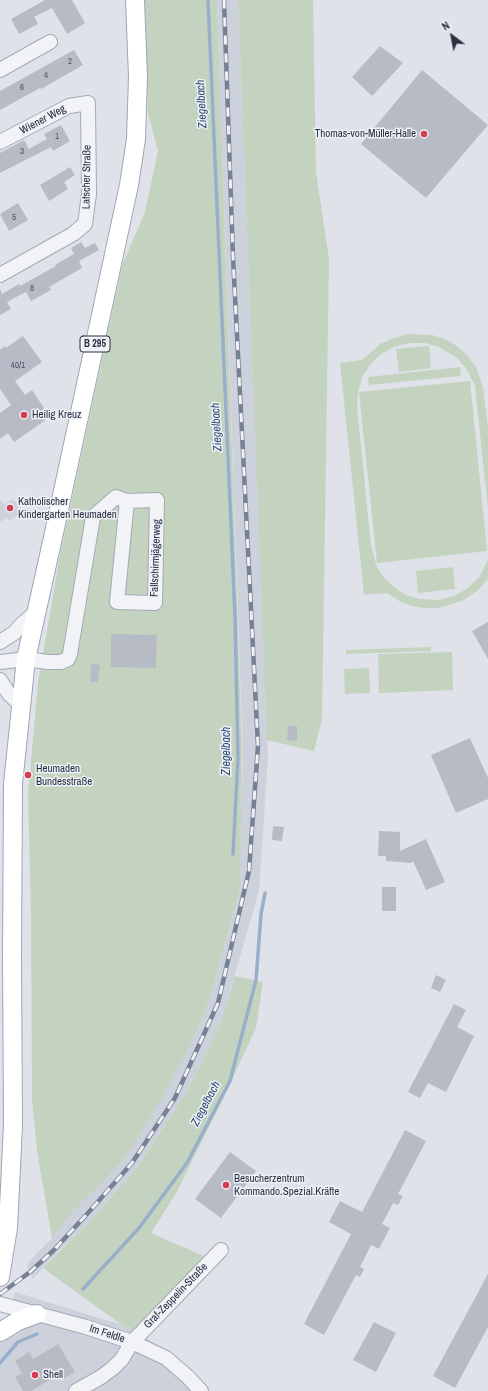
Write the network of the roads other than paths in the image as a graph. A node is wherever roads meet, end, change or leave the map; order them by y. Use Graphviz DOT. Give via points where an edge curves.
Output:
graph roads {
  1 [pos="135,0"];
  2 [pos="50,42"];
  3 [pos="0,70"];
  4 [pos="88,103"];
  5 [pos="0,142"];
  6 [pos="0,275"];
  7 [pos="127,501"];
  8 [pos="37,611"];
  9 [pos="0,642"];
  10 [pos="0,651"];
  11 [pos="26,659"];
  12 [pos="0,662"];
  13 [pos="0,680"];
  14 [pos="21,705"];
  15 [pos="2,1249"];
  16 [pos="221,1250"];
  17 [pos="0,1277"];
  18 [pos="0,1304"];
  19 [pos="37,1314"];
  20 [pos="0,1332"];
  21 [pos="132,1342"];
  22 [pos="76,1391"];
  23 [pos="201,1391"];
  1 -- 8 [label="main road, B 295" via="138,77 136,139 129,185"];
  2 -- 3 [label="street"];
  4 -- 5 [label="street, Wiener Weg" via="69,106"];
  4 -- 6 [label="street, Latscher Straße" via="89,194 85,224 74,234"];
  7 -- 7 [label="street, Fallschirmjägerweg" via="158,500 155,604 117,602"];
  7 -- 11 [label="street, Fallschirmjägerweg" via="116,497 93,517 68,659 48,662"];
  8 -- 9 [label="street" via="14,633"];
  8 -- 11 [label="main road, B 295"];
  10 -- 11 [label="street"];
  11 -- 12 [label="street"];
  11 -- 14 [label="main road, B 295"];
  13 -- 14 [label="street" via="9,694"];
  14 -- 15 [label="main road, B 295" via="13,784 13,1124 8,1228"];
  15 -- 17 [label="main road, B 295"];
  16 -- 21 [label="street, Graf-Zeppelin-Straße"];
  18 -- 19 [label="street, Im Feldle"];
  19 -- 20 [label="main road" via="18,1321"];
  19 -- 21 [label="street, Im Feldle"];
  21 -- 22 [label="street, Graf-Zeppelin-Straße" via="113,1368"];
  21 -- 23 [label="street, Im Feldle" via="166,1358"];
}
